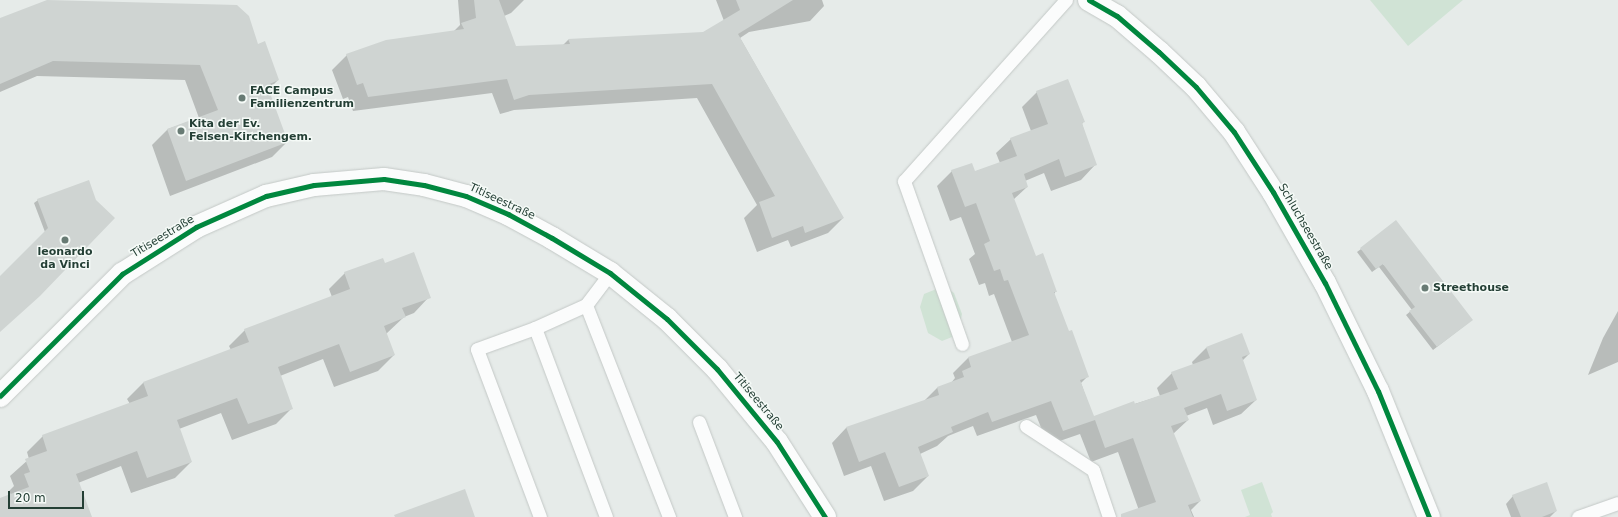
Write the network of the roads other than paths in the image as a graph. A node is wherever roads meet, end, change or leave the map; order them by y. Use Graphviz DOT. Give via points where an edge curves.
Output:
graph roads {
  1 [pos="1066,0"];
  2 [pos="1089,0"];
  3 [pos="610,273"];
  4 [pos="586,305"];
  5 [pos="535,328"];
  6 [pos="962,344"];
  7 [pos="0,396"];
  8 [pos="699,422"];
  9 [pos="1026,426"];
  10 [pos="1618,503"];
  11 [pos="540,517"];
  12 [pos="606,517"];
  13 [pos="669,517"];
  14 [pos="735,517"];
  15 [pos="825,517"];
  16 [pos="1109,517"];
  17 [pos="1429,517"];
  18 [pos="1578,517"];
  1 -- 6 [label="lane" via="904,180"];
  2 -- 17 [label="street, Schluchseestraße" via="1117,16 1159,52 1196,87 1234,132 1273,192 1325,283 1378,391"];
  3 -- 4 [label="lane"];
  3 -- 7 [label="street, Titiseestraße" via="508,214 466,196 424,185 384,179 314,185 266,196 196,227 122,274"];
  3 -- 15 [label="street, Titiseestraße" via="667,319 717,369 777,442"];
  4 -- 5 [label="lane"];
  4 -- 13 [label="lane"];
  5 -- 11 [label="lane" via="477,349"];
  5 -- 12 [label="lane"];
  8 -- 14 [label="lane"];
  9 -- 16 [label="lane" via="1093,470"];
  10 -- 18 [label="lane"];
}
